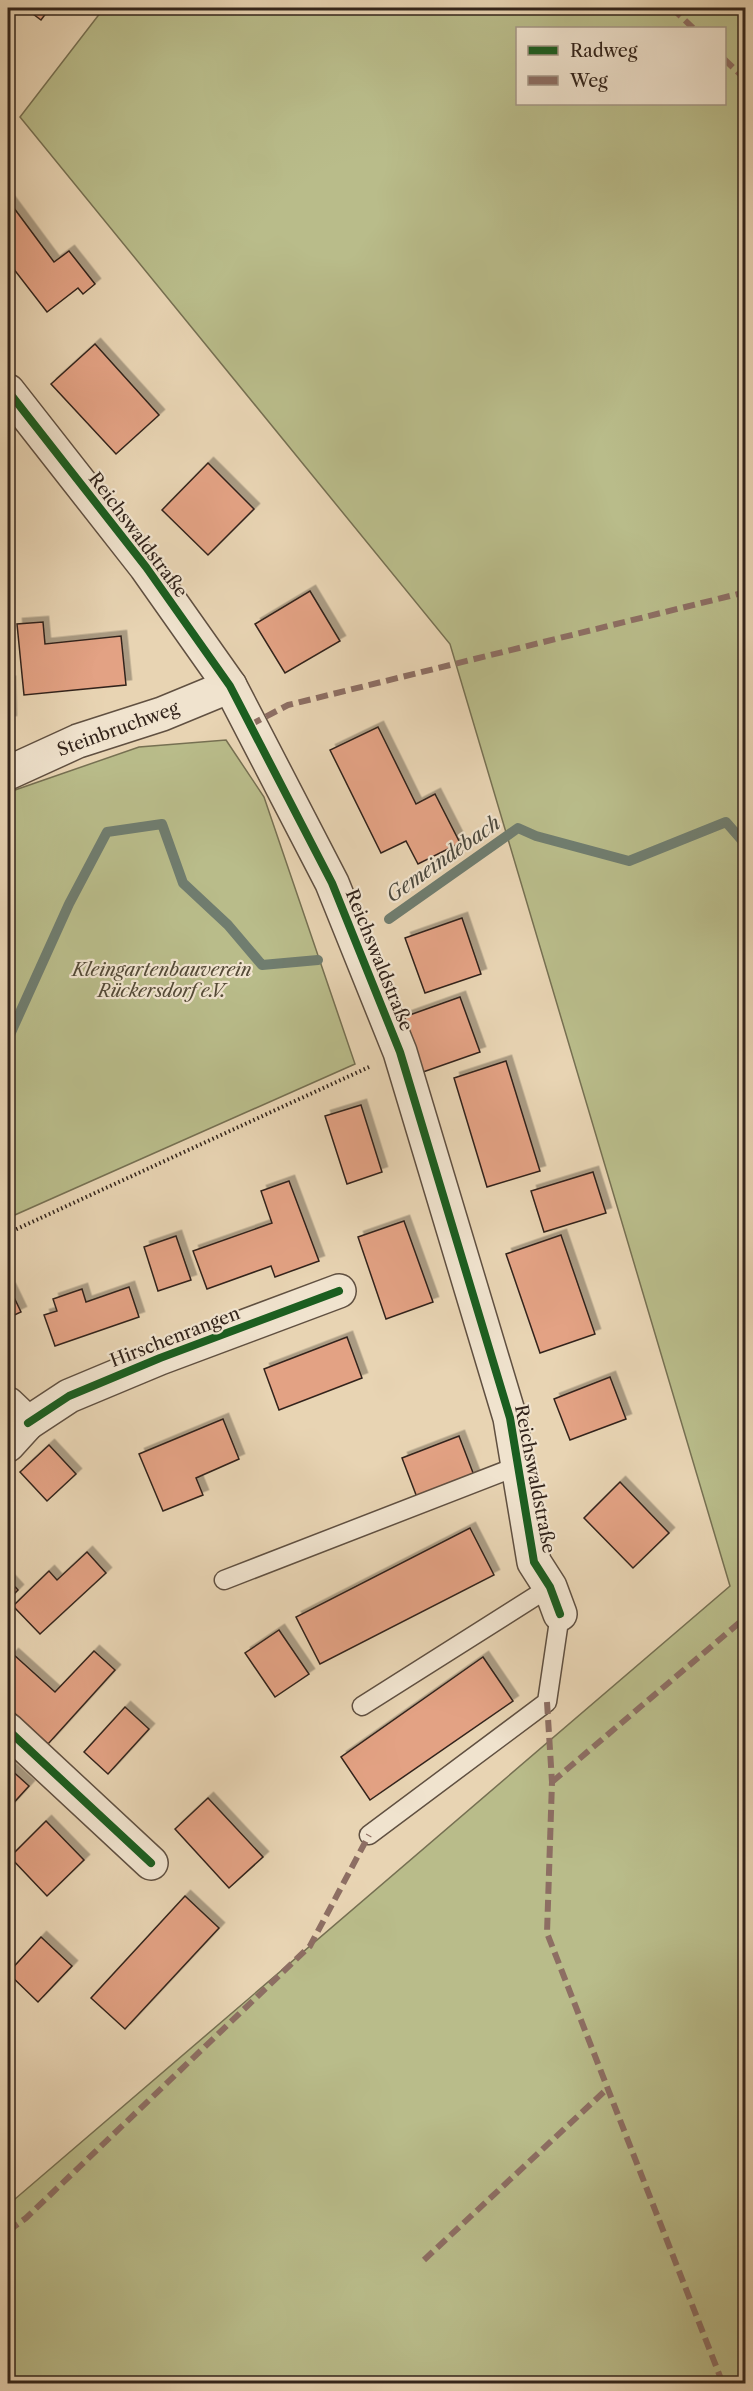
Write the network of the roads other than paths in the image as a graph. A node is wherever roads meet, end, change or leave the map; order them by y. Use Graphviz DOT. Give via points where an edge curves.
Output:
graph roads {
  1 [pos="8,392"];
  2 [pos="230,686"];
  3 [pos="8,772"];
  4 [pos="339,1291"];
  5 [pos="14,1424"];
  6 [pos="518,1466"];
  7 [pos="224,1580"];
  8 [pos="555,1600"];
  9 [pos="362,1706"];
  10 [pos="8,1730"];
  11 [pos="369,1834"];
  12 [pos="151,1863"];
  1 -- 2 [label="street, Reichswaldstraße" via="146,567"];
  2 -- 3 [label="street, Steinbruchweg" via="162,714 78,741"];
  2 -- 6 [label="street, Reichswaldstraße" via="332,884 400,1052 510,1418"];
  4 -- 5 [label="street, Hirschenrangen" via="160,1358"];
  6 -- 7 [label="lane"];
  6 -- 8 [label="street, Reichswaldstraße" via="534,1562"];
  8 -- 9 [label="lane"];
  8 -- 11 [label="lane" via="547,1702"];
  10 -- 12 [label="street"];
}
